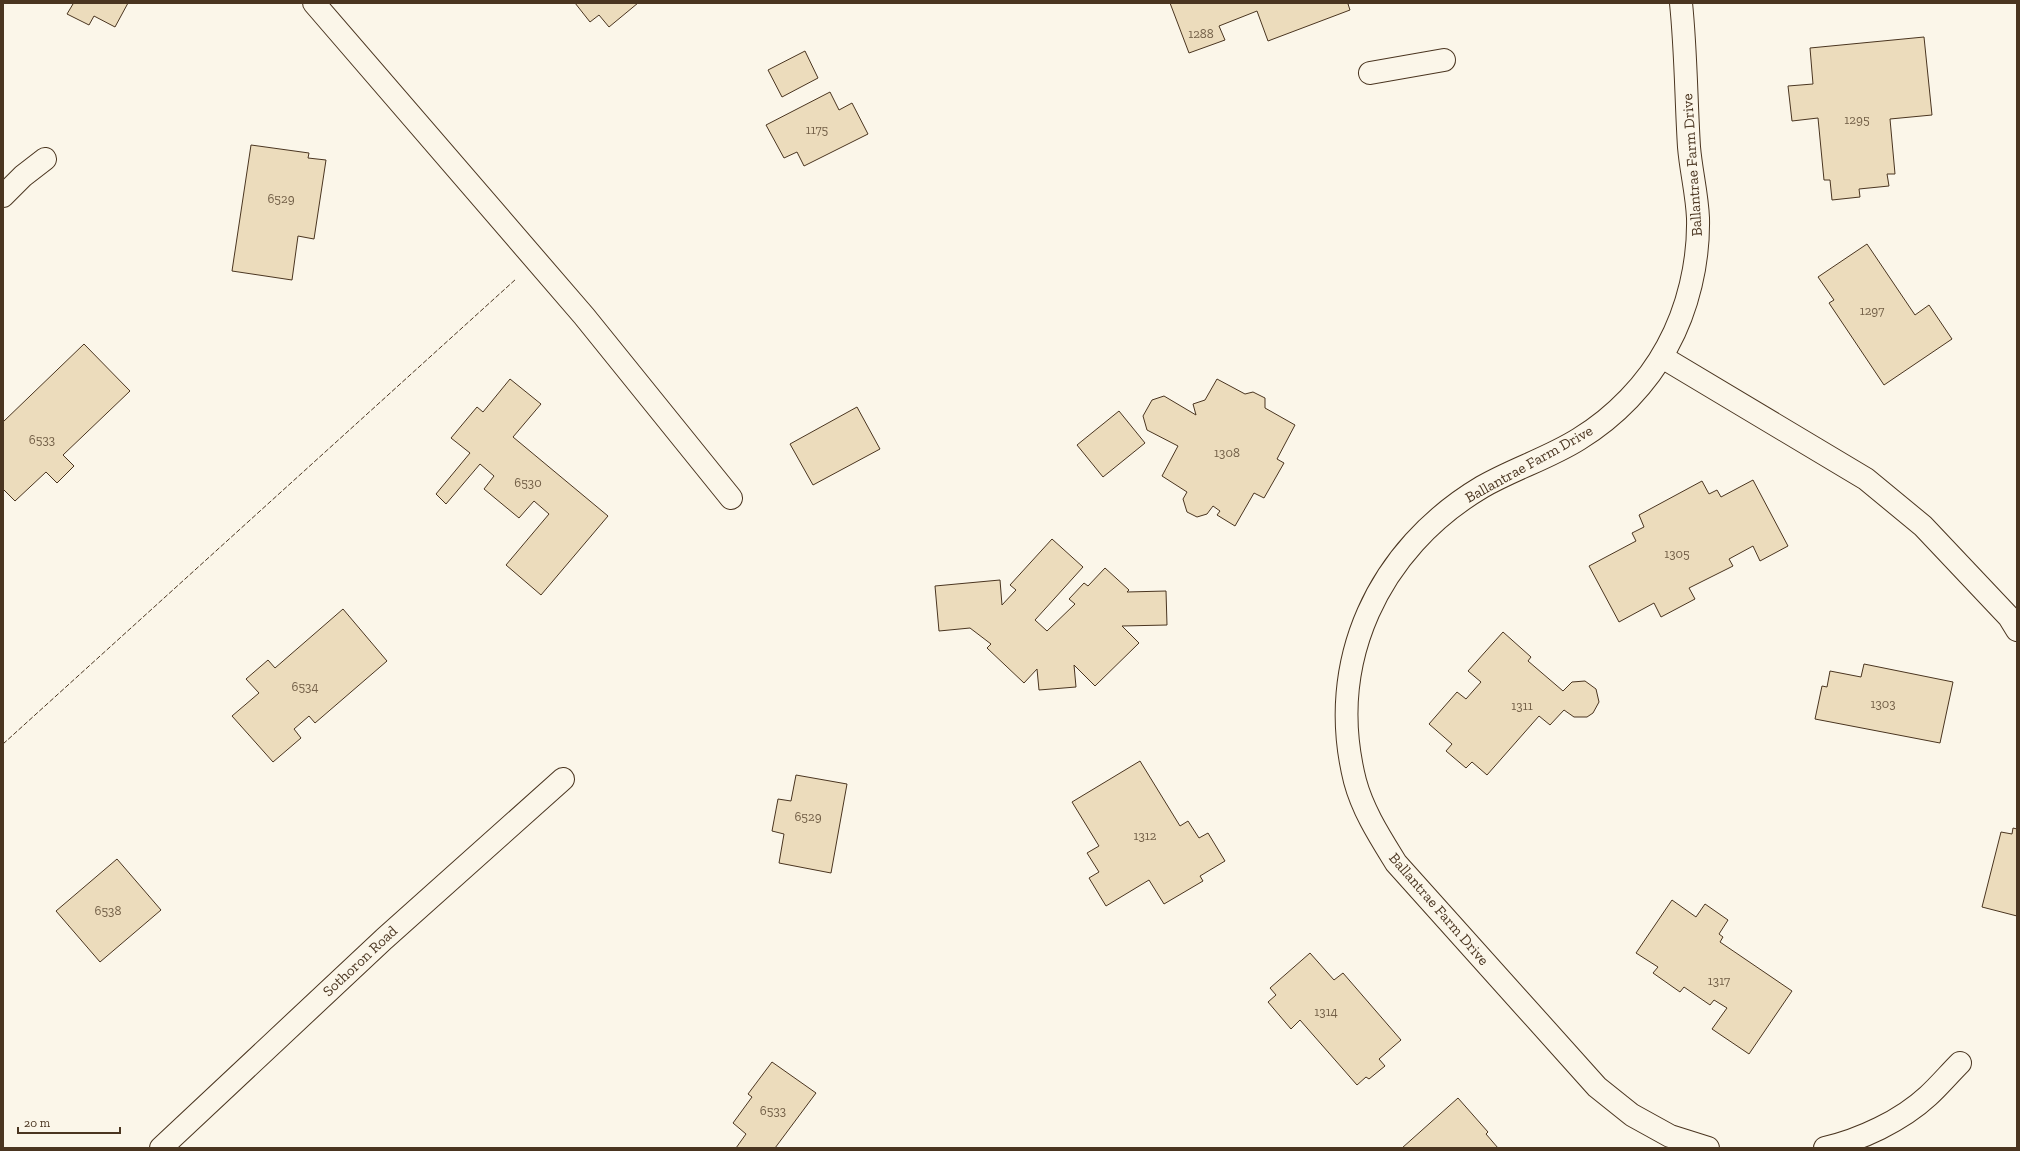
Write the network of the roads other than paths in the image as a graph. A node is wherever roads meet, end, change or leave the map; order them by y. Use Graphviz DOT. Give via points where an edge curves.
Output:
graph roads {
  1 [pos="314,3"];
  2 [pos="1681,3"];
  3 [pos="1444,60"];
  4 [pos="1370,72"];
  5 [pos="46,159"];
  6 [pos="3,196"];
  7 [pos="1662,356"];
  8 [pos="731,498"];
  9 [pos="2017,630"];
  10 [pos="563,779"];
  11 [pos="1960,1063"];
  12 [pos="161,1148"];
  13 [pos="1708,1148"];
  14 [pos="1825,1148"];
  1 -- 8 [label="street" via="584,316"];
  2 -- 7 [label="street, Ballantrae Farm Drive" via="1689,148 1698,218 1695,266 1684,310"];
  3 -- 4 [label="street"];
  5 -- 6 [label="street" via="23,176"];
  7 -- 9 [label="street" via="1866,479 1924,526 2009,617"];
  7 -- 13 [label="street, Ballantrae Farm Drive" via="1647,379 1616,412 1579,439 1482,487 1442,515 1407,550 1373,600 1356,642 1348,684 1346,732 1355,782 1372,825 1396,864 1597,1087 1632,1115 1670,1136"];
  10 -- 12 [label="street, Sothoron Road" via="384,939"];
  11 -- 14 [label="street" via="1927,1097 1888,1124 1846,1143"];
}
